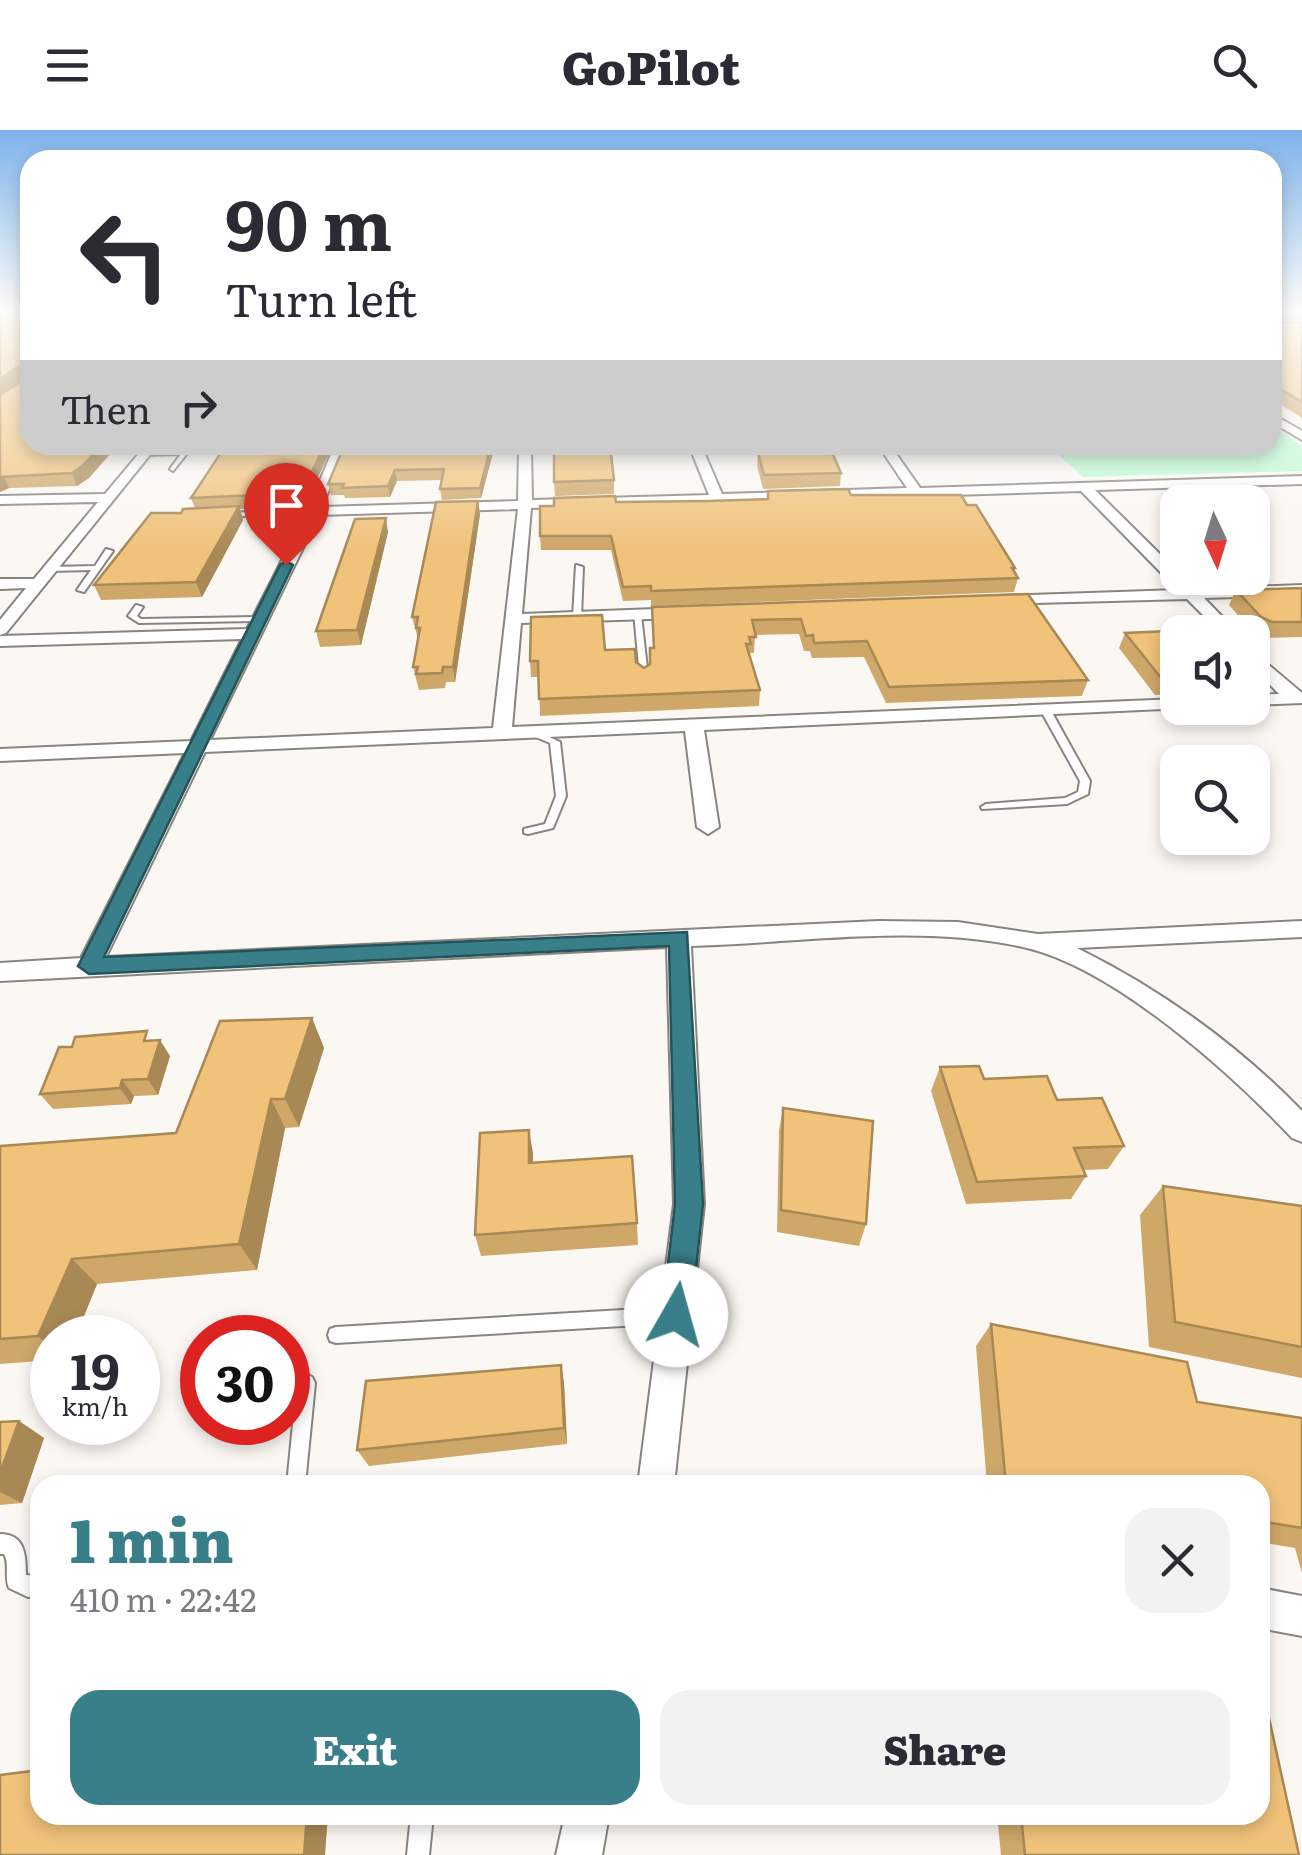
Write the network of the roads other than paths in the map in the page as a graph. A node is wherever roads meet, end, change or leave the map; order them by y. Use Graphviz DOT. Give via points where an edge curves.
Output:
graph roads {
  1 [pos="143,455"];
  2 [pos="184,455"];
  3 [pos="342,455"];
  4 [pos="524,455"];
  5 [pos="699,455"];
  6 [pos="891,455"];
  7 [pos="173,469"];
  8 [pos="1302,480"];
  9 [pos="1084,487"];
  10 [pos="917,493"];
  11 [pos="110,498"];
  12 [pos="716,499"];
  13 [pos="0,500"];
  14 [pos="525,505"];
  15 [pos="314,511"];
  16 [pos="223,515"];
  17 [pos="109,552"];
  18 [pos="1160,564"];
  19 [pos="98,568"];
  20 [pos="579,568"];
  21 [pos="45,576"];
  22 [pos="0,584"];
  23 [pos="80,590"];
  24 [pos="1302,590"];
  25 [pos="1270,591"];
  26 [pos="1164,595"];
  27 [pos="1191,595"];
  28 [pos="978,602"];
  29 [pos="138,606"];
  30 [pos="708,612"];
  31 [pos="637,615"];
  32 [pos="1212,615"];
  33 [pos="577,617"];
  34 [pos="512,619"];
  35 [pos="254,627"];
  36 [pos="0,630"];
  37 [pos="0,641"];
  38 [pos="1270,672"];
  39 [pos="644,676"];
  40 [pos="1298,698"];
  41 [pos="1270,699"];
  42 [pos="1160,705"];
  43 [pos="1045,710"];
  44 [pos="694,725"];
  45 [pos="534,733"];
  46 [pos="502,735"];
  47 [pos="198,748"];
  48 [pos="0,755"];
  49 [pos="986,807"];
  50 [pos="708,828"];
  51 [pos="528,832"];
  52 [pos="1302,929"];
  53 [pos="680,938"];
  54 [pos="1035,942"];
  55 [pos="89,966"];
  56 [pos="0,972"];
  57 [pos="1302,1130"];
  58 [pos="676,1315"];
  59 [pos="336,1335"];
  60 [pos="300,1445"];
  61 [pos="297,1475"];
  62 [pos="657,1475"];
  63 [pos="0,1544"];
  64 [pos="30,1587"];
  65 [pos="1270,1610"];
  66 [pos="1302,1616"];
  67 [pos="421,1825"];
  68 [pos="585,1825"];
  69 [pos="418,1855"];
  70 [pos="579,1855"];
  1 -- 11 [label="street"];
  2 -- 7 [label="lane"];
  3 -- 15 [label="street"];
  4 -- 14 [label="street"];
  5 -- 12 [label="street"];
  6 -- 10 [label="street"];
  8 -- 9 [label="street"];
  9 -- 10 [label="street"];
  9 -- 18 [label="street"];
  10 -- 12 [label="street"];
  11 -- 13 [label="street"];
  11 -- 21 [label="street"];
  12 -- 14 [label="street"];
  14 -- 15 [label="street"];
  14 -- 34 [label="street"];
  15 -- 16 [label="lane"];
  15 -- 35 [label="street"];
  17 -- 19 [label="lane"];
  19 -- 21 [label="lane"];
  19 -- 23 [label="lane"];
  20 -- 33 [label="lane"];
  21 -- 22 [label="street"];
  21 -- 36 [label="street"];
  24 -- 25 [label="street"];
  26 -- 28 [label="street"];
  27 -- 32 [label="street"];
  29 -- 35 [label="lane" via="132,616 139,621"];
  30 -- 31 [label="street"];
  31 -- 33 [label="street"];
  31 -- 39 [label="lane"];
  33 -- 34 [label="street"];
  34 -- 46 [label="street"];
  35 -- 37 [label="street"];
  35 -- 47 [label="street"];
  38 -- 40 [label="street"];
  40 -- 41 [label="street"];
  42 -- 43 [label="street"];
  43 -- 44 [label="street"];
  43 -- 49 [label="lane" via="1085,781 1084,794"];
  44 -- 45 [label="street"];
  44 -- 50 [label="street"];
  45 -- 46 [label="street"];
  45 -- 51 [label="lane" via="555,742 561,796 549,826"];
  46 -- 47 [label="street"];
  47 -- 48 [label="street"];
  47 -- 55 [label="street"];
  52 -- 54 [label="street"];
  53 -- 54 [label="street" via="950,932"];
  53 -- 55 [label="street"];
  53 -- 58 [label="street" via="689,1204"];
  54 -- 57 [label="street" via="1102,969 1158,1007"];
  55 -- 56 [label="street"];
  58 -- 59 [label="lane"];
  58 -- 62 [label="street"];
  60 -- 61 [label="lane"];
  63 -- 64 [label="lane" via="9,1544 16,1556 16,1581"];
  65 -- 66 [label="street"];
  67 -- 69 [label="lane"];
  68 -- 70 [label="street"];
}
